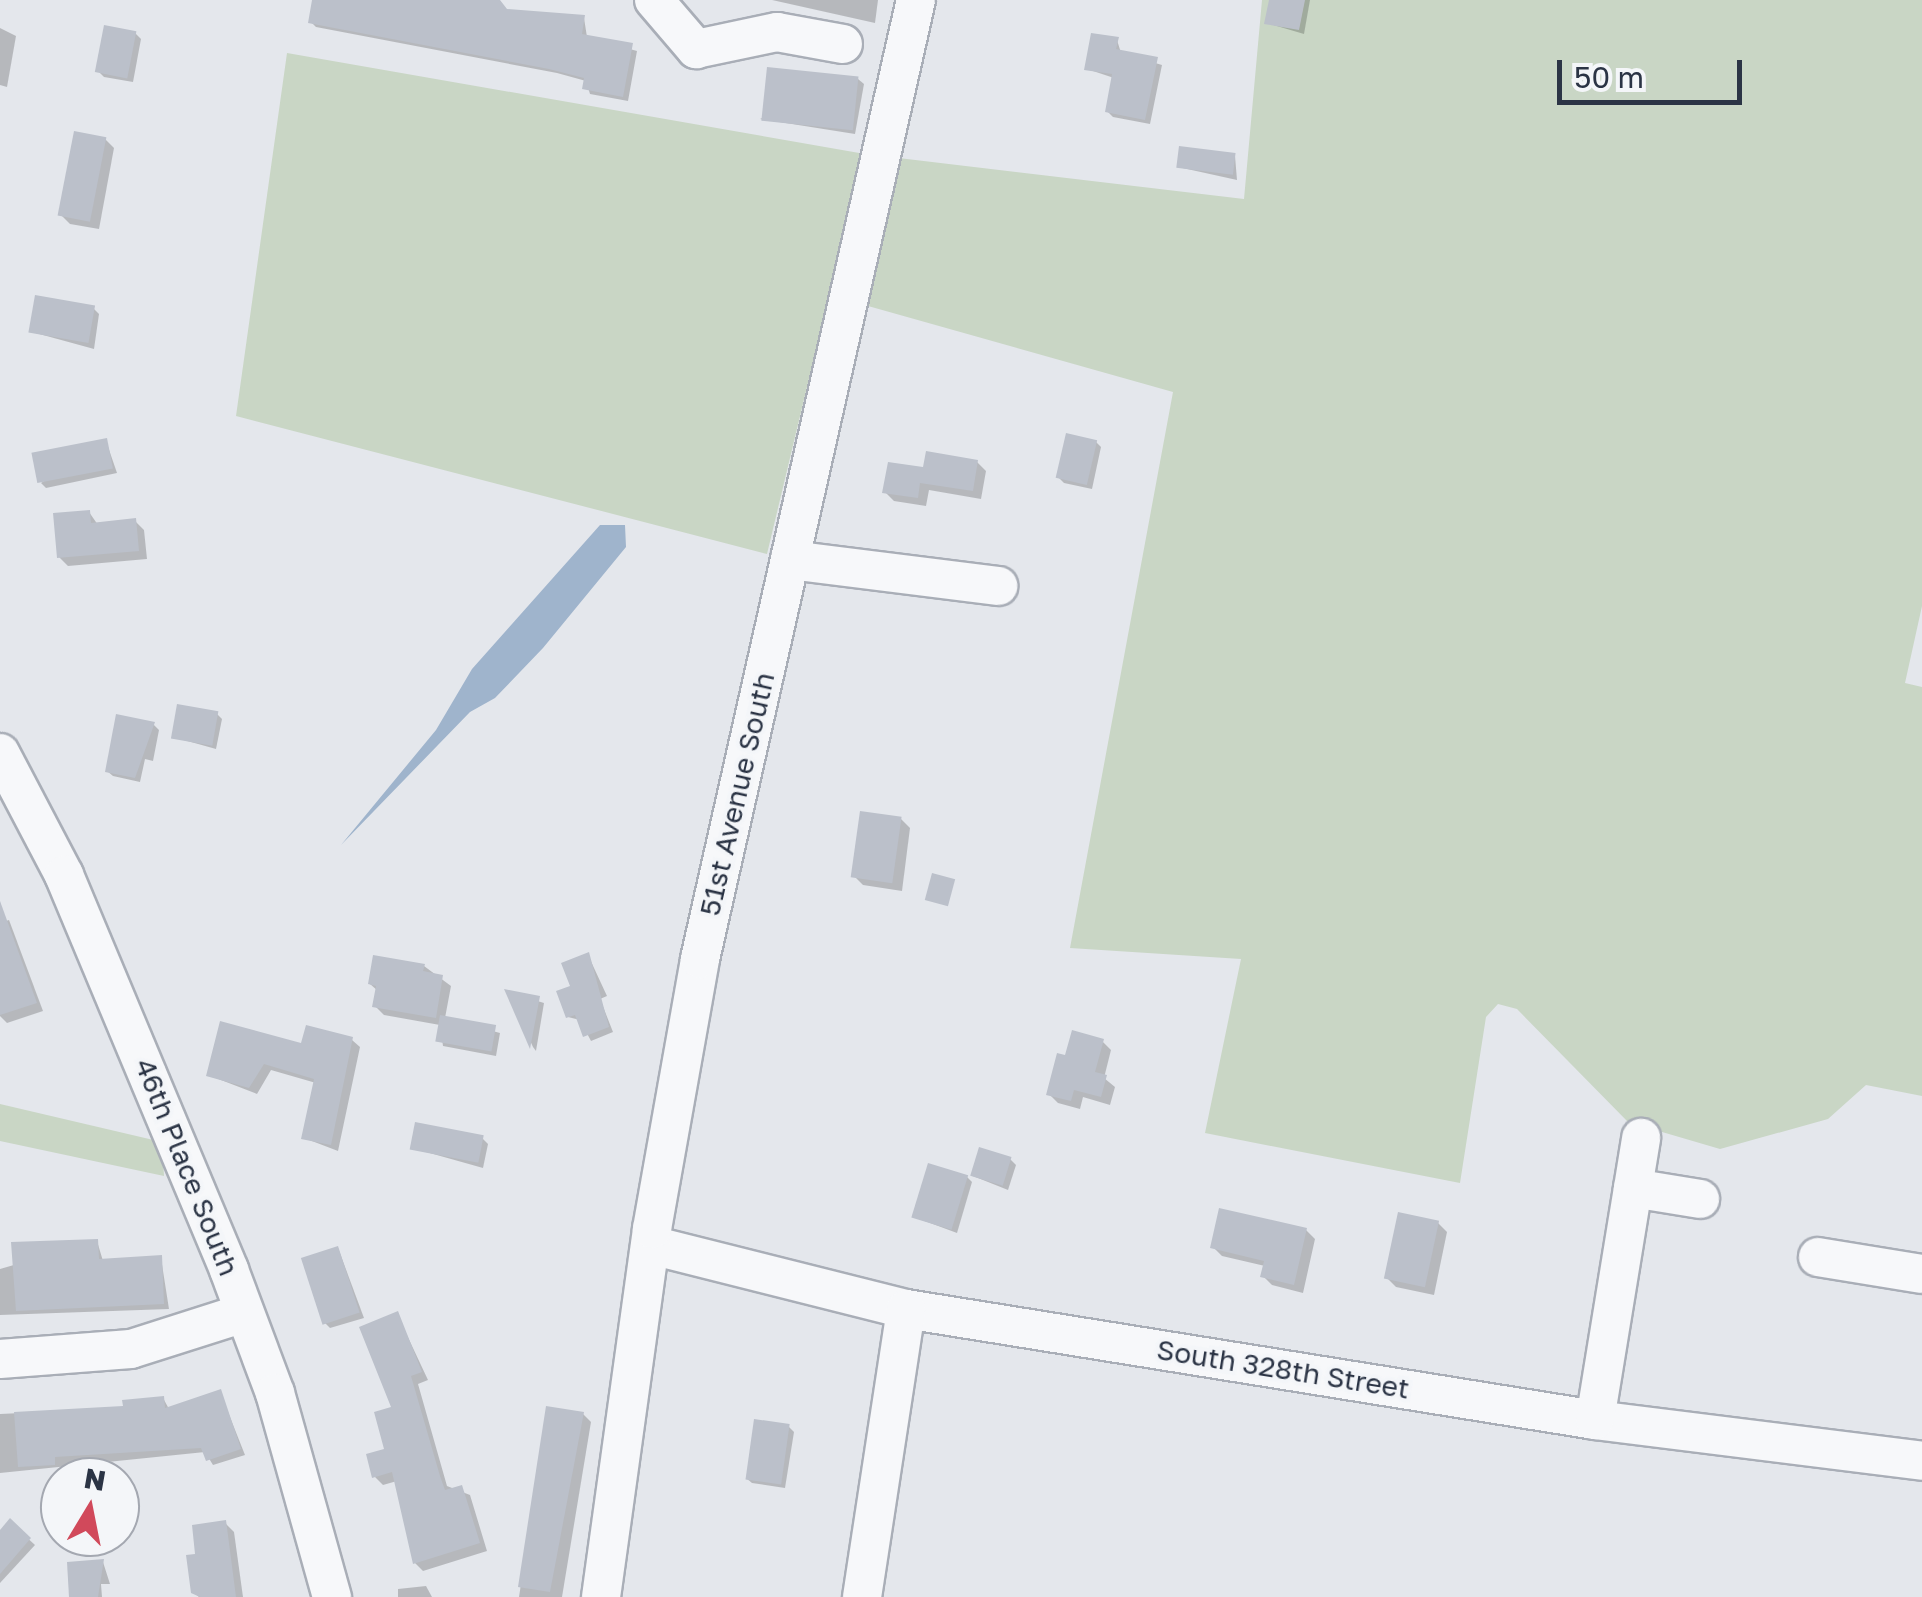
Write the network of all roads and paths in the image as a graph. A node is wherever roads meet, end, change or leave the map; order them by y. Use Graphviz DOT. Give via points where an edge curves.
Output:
graph roads {
  1 [pos="654,0"];
  2 [pos="916,0"];
  3 [pos="843,44"];
  4 [pos="790,560"];
  5 [pos="998,586"];
  6 [pos="0,753"];
  7 [pos="1641,1138"];
  8 [pos="1633,1188"];
  9 [pos="1700,1199"];
  10 [pos="651,1245"];
  11 [pos="1818,1256"];
  12 [pos="1922,1274"];
  13 [pos="906,1309"];
  14 [pos="244,1313"];
  15 [pos="0,1359"];
  16 [pos="1595,1420"];
  17 [pos="1921,1454"];
  18 [pos="332,1597"];
  19 [pos="602,1597"];
  20 [pos="862,1597"];
  1 -- 3 [label="street" via="696,50 777,32"];
  2 -- 4 [label="street, 51st Avenue South"];
  4 -- 5 [label="street"];
  4 -- 10 [label="street, 51st Avenue South" via="700,959"];
  6 -- 14 [label="street, 46th Place South" via="107,974"];
  7 -- 8 [label="street"];
  8 -- 9 [label="street"];
  8 -- 16 [label="street"];
  10 -- 13 [label="street, South 328th Street"];
  10 -- 19 [label="street, 51st Avenue South"];
  11 -- 12 [label="street"];
  13 -- 16 [label="street, South 328th Street"];
  13 -- 20 [label="street"];
  14 -- 15 [label="street" via="131,1349"];
  14 -- 18 [label="street, 46th Place South" via="304,1485"];
  16 -- 17 [label="street, South 328th Street"];
}
